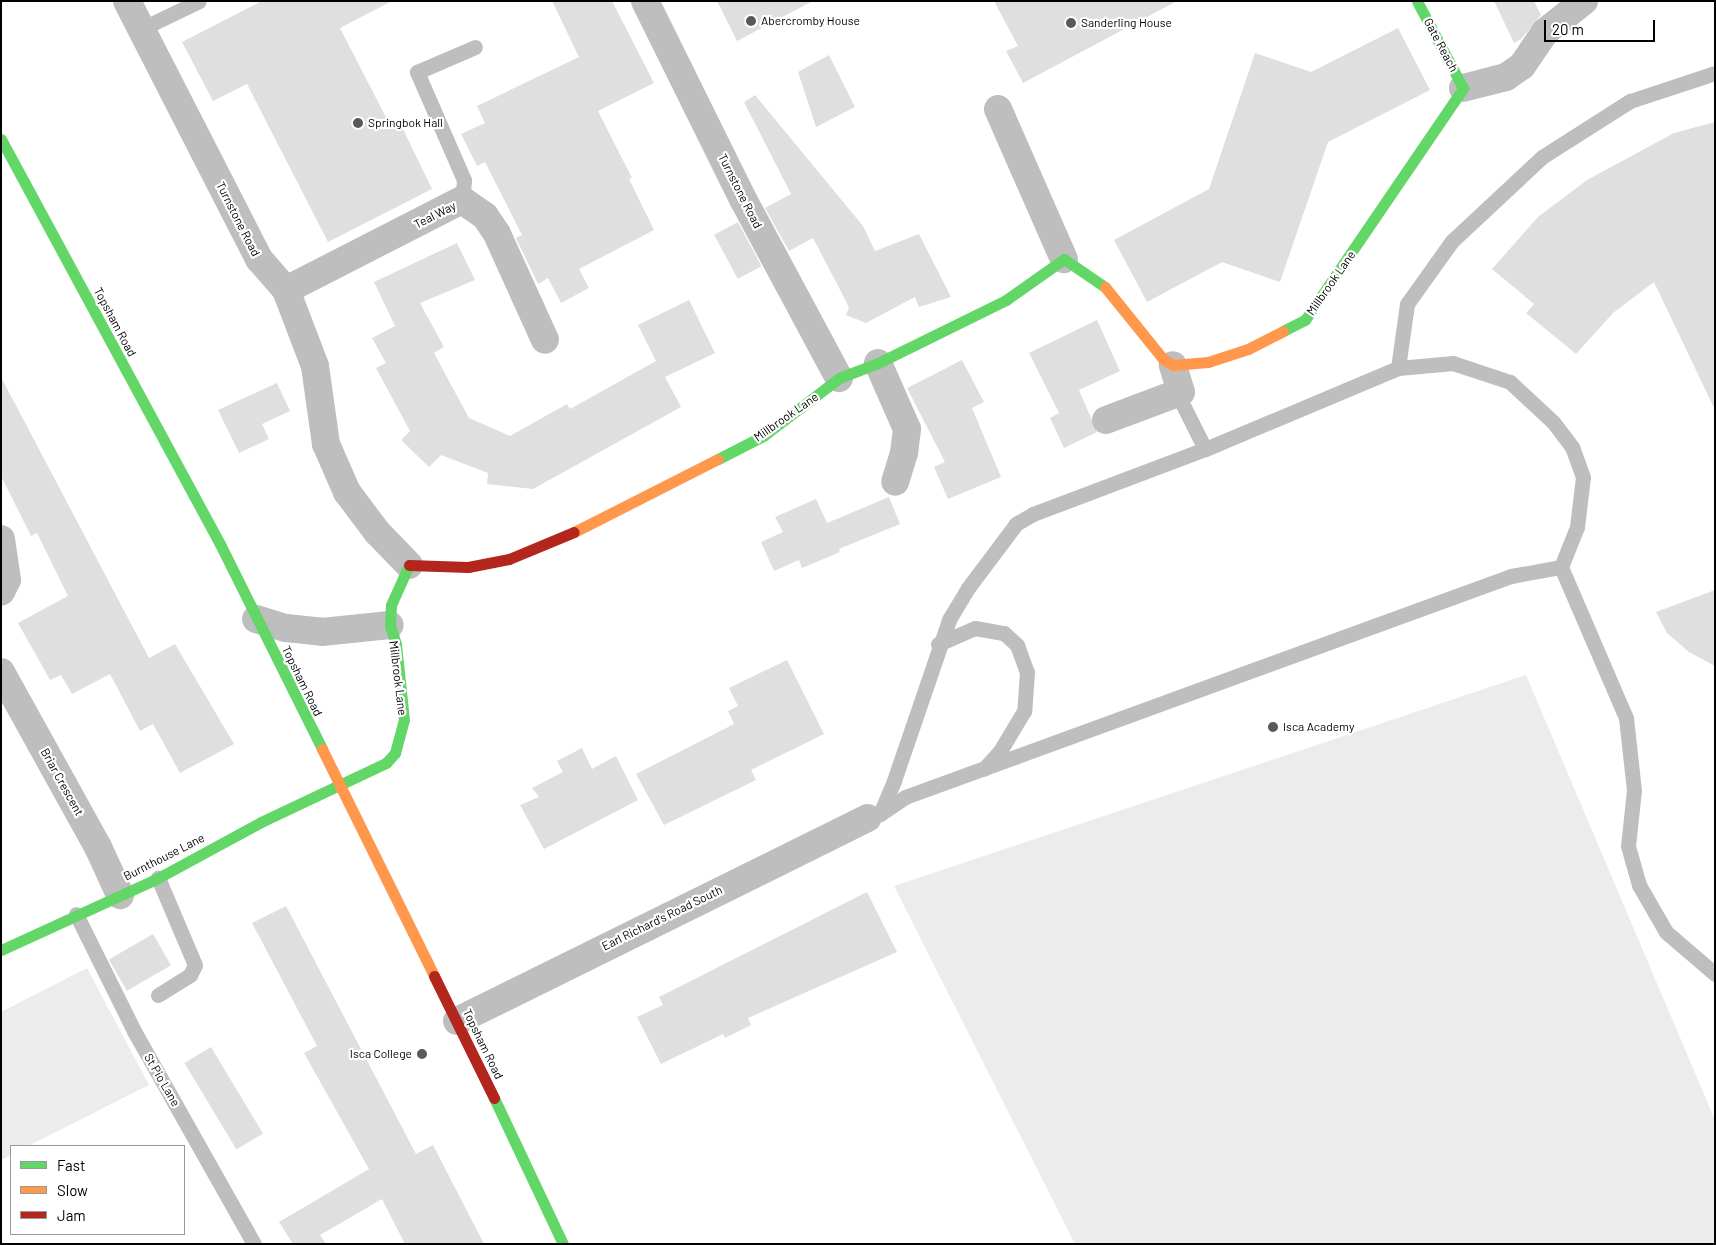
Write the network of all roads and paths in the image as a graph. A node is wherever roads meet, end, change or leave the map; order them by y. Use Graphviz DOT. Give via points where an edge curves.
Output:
graph roads {
  1 [pos="127,1"];
  2 [pos="199,1"];
  3 [pos="645,1"];
  4 [pos="1418,1"];
  5 [pos="1584,1"];
  6 [pos="140,28"];
  7 [pos="475,47"];
  8 [pos="1715,73"];
  9 [pos="1463,88"];
  10 [pos="998,109"];
  11 [pos="1,139"];
  12 [pos="462,200"];
  13 [pos="1064,259"];
  14 [pos="286,290"];
  15 [pos="545,340"];
  16 [pos="878,363"];
  17 [pos="1173,365"];
  18 [pos="1398,368"];
  19 [pos="839,378"];
  20 [pos="1181,392"];
  21 [pos="1106,420"];
  22 [pos="1205,449"];
  23 [pos="895,482"];
  24 [pos="1,539"];
  25 [pos="409,565"];
  26 [pos="1561,567"];
  27 [pos="1,592"];
  28 [pos="256,618"];
  29 [pos="390,625"];
  30 [pos="938,644"];
  31 [pos="1,672"];
  32 [pos="983,770"];
  33 [pos="339,787"];
  34 [pos="874,816"];
  35 [pos="158,878"];
  36 [pos="120,895"];
  37 [pos="76,914"];
  38 [pos="1,950"];
  39 [pos="1715,974"];
  40 [pos="158,995"];
  41 [pos="458,1021"];
  42 [pos="254,1244"];
  43 [pos="563,1244"];
  1 -- 6 [label="street, Turnstone Road"];
  2 -- 6 [label="lane"];
  3 -- 19 [label="street, Turnstone Road" via="744,201"];
  4 -- 9 [label="street, Gate Reach"];
  5 -- 9 [label="street" via="1545,32 1526,60 1506,77"];
  6 -- 14 [label="street, Turnstone Road" via="259,259"];
  7 -- 12 [label="lane" via="417,72 464,180"];
  8 -- 18 [label="lane" via="1630,101 1542,157 1452,240 1407,304"];
  9 -- 17 [label="street, Millbrook Lane" via="1305,320 1248,349 1208,362"];
  10 -- 13 [label="street"];
  11 -- 28 [label="street, Topsham Road" via="220,544"];
  12 -- 14 [label="street, Teal Way"];
  12 -- 15 [label="street, Teal Way" via="485,216 497,234"];
  13 -- 16 [label="street, Millbrook Lane" via="1006,300"];
  13 -- 17 [label="street" via="1093,276 1112,293 1163,359"];
  14 -- 25 [label="street, Turnstone Road" via="315,366 326,444 347,492 377,532"];
  16 -- 19 [label="street, Millbrook Lane"];
  16 -- 23 [label="street" via="907,429"];
  17 -- 20 [label="street"];
  18 -- 22 [label="lane"];
  18 -- 26 [label="lane" via="1453,363 1510,382 1554,422 1572,447 1583,477 1577,527"];
  19 -- 25 [label="street, Millbrook Lane" via="763,436 563,536 509,559 468,567"];
  20 -- 21 [label="street"];
  20 -- 22 [label="lane" via="1182,403"];
  22 -- 30 [label="lane" via="1033,514 1016,524 968,588"];
  24 -- 27 [label="street" via="7,580"];
  25 -- 29 [label="street, Millbrook Lane" via="391,605"];
  26 -- 32 [label="lane" via="1511,576"];
  26 -- 39 [label="lane" via="1626,718 1634,790 1628,846 1639,885 1666,932"];
  28 -- 29 [label="street, Millbrook Lane" via="286,628 322,632"];
  28 -- 33 [label="street, Topsham Road"];
  29 -- 33 [label="street, Millbrook Lane" via="404,707 395,754 386,763"];
  30 -- 32 [label="lane" via="975,628 1004,633 1017,645 1027,672 1024,711 1000,751"];
  30 -- 34 [label="lane" via="894,781"];
  31 -- 36 [label="street, Briar Crescent" via="98,847"];
  32 -- 34 [label="lane" via="905,797"];
  33 -- 35 [label="street, Burnthouse Lane" via="261,822"];
  33 -- 41 [label="street, Topsham Road"];
  34 -- 41 [label="street, Earl Richard's Road South"];
  35 -- 36 [label="street, Burnthouse Lane"];
  35 -- 40 [label="lane" via="195,965 190,975"];
  36 -- 37 [label="street, Burnthouse Lane"];
  37 -- 38 [label="street, Burnthouse Lane"];
  37 -- 42 [label="lane, St Pio Lane" via="134,1031"];
  41 -- 43 [label="street, Topsham Road"];
}
